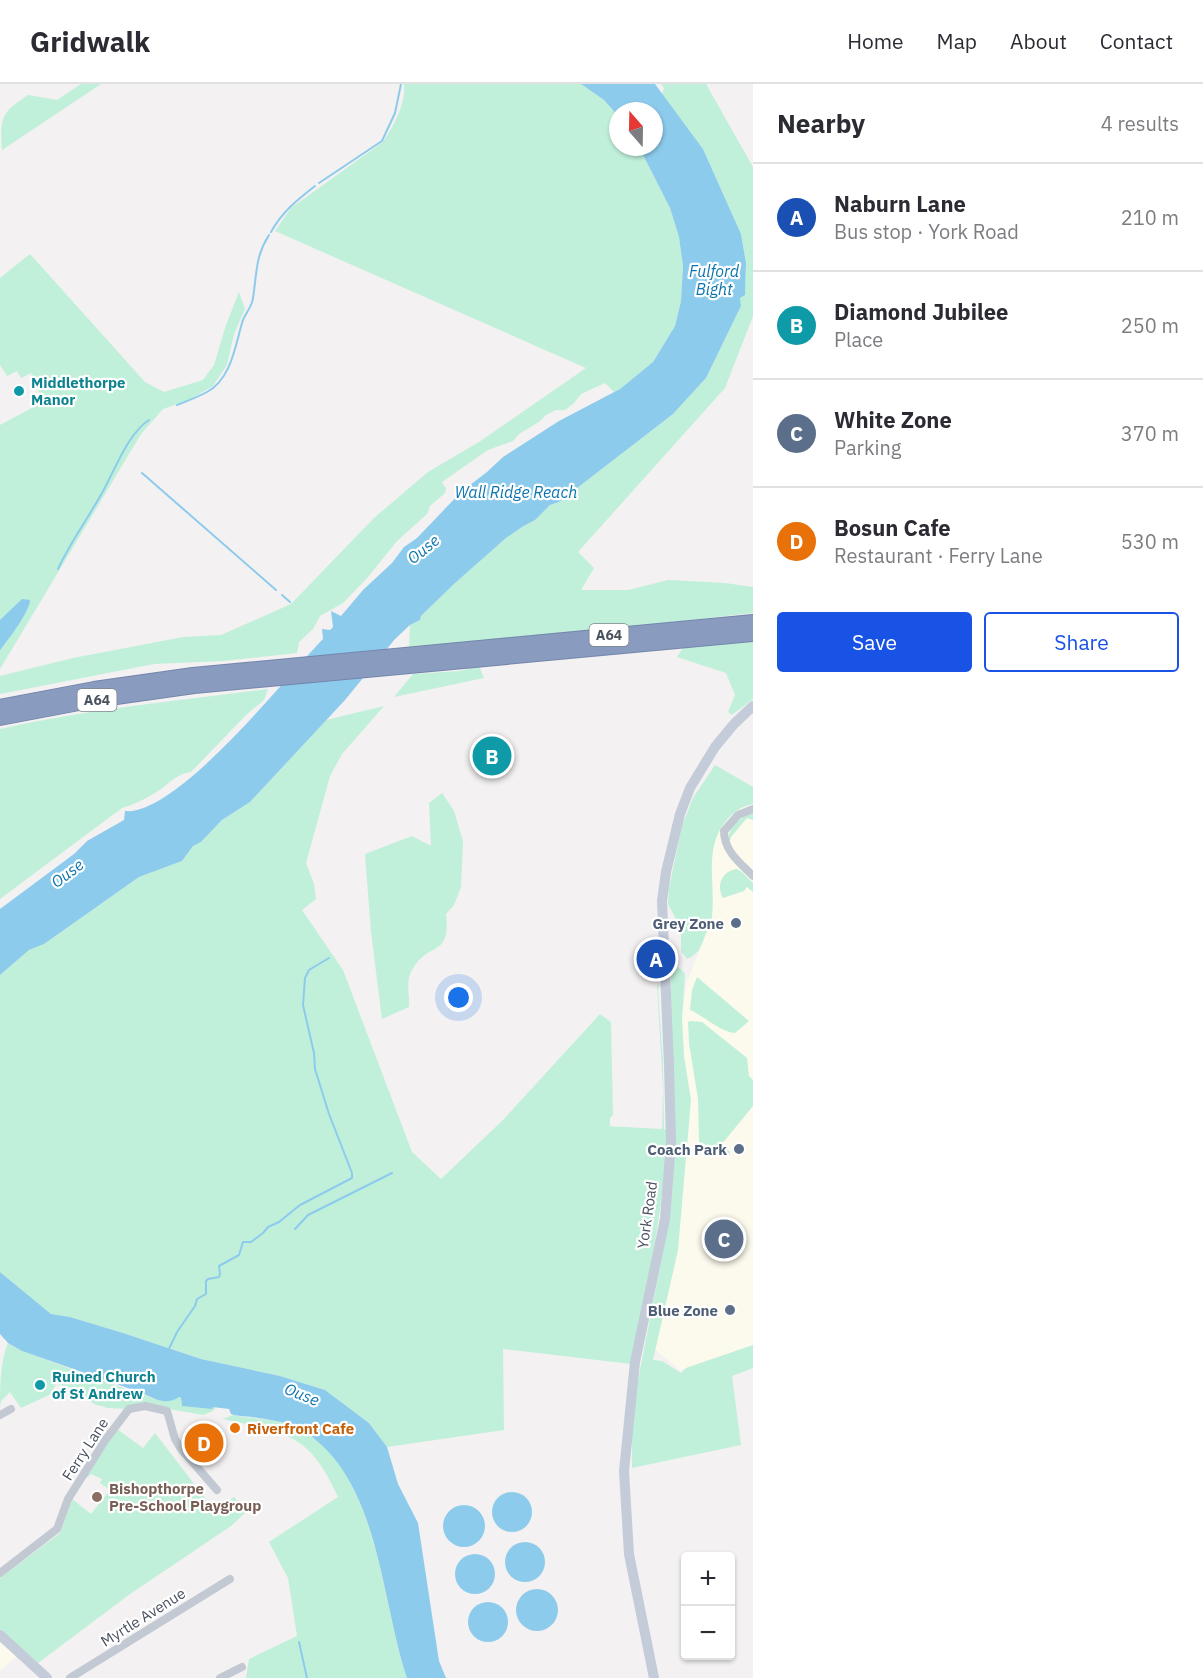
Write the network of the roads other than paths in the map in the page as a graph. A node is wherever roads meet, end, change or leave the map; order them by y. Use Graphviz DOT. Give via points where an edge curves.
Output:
graph roads {
  1 [pos="753,622"];
  2 [pos="753,634"];
  3 [pos="465,654"];
  4 [pos="194,680"];
  5 [pos="753,706"];
  6 [pos="0,707"];
  7 [pos="0,718"];
  8 [pos="753,809"];
  9 [pos="753,876"];
  10 [pos="11,1409"];
  11 [pos="0,1415"];
  12 [pos="217,1490"];
  13 [pos="0,1573"];
  14 [pos="230,1579"];
  15 [pos="0,1635"];
  16 [pos="242,1667"];
  17 [pos="47,1678"];
  18 [pos="70,1678"];
  19 [pos="220,1678"];
  20 [pos="654,1678"];
  1 -- 3 [label="highway, A64"];
  2 -- 3 [label="highway, A64"];
  3 -- 4 [label="highway, A64"];
  4 -- 6 [label="highway, A64" via="94,689"];
  4 -- 7 [label="highway, A64"];
  5 -- 20 [label="main road, York Road" via="715,747 690,788 680,814 662,901 671,1143 665,1218 635,1362 624,1471 629,1554"];
  8 -- 9 [label="street" via="738,815 724,831 724,841"];
  10 -- 11 [label="street"];
  12 -- 13 [label="street, Ferry Lane" via="181,1449 167,1411 145,1406 129,1409 68,1499 57,1529"];
  14 -- 18 [label="street, Myrtle Avenue"];
  15 -- 17 [label="main road"];
  16 -- 19 [label="street"];
}
